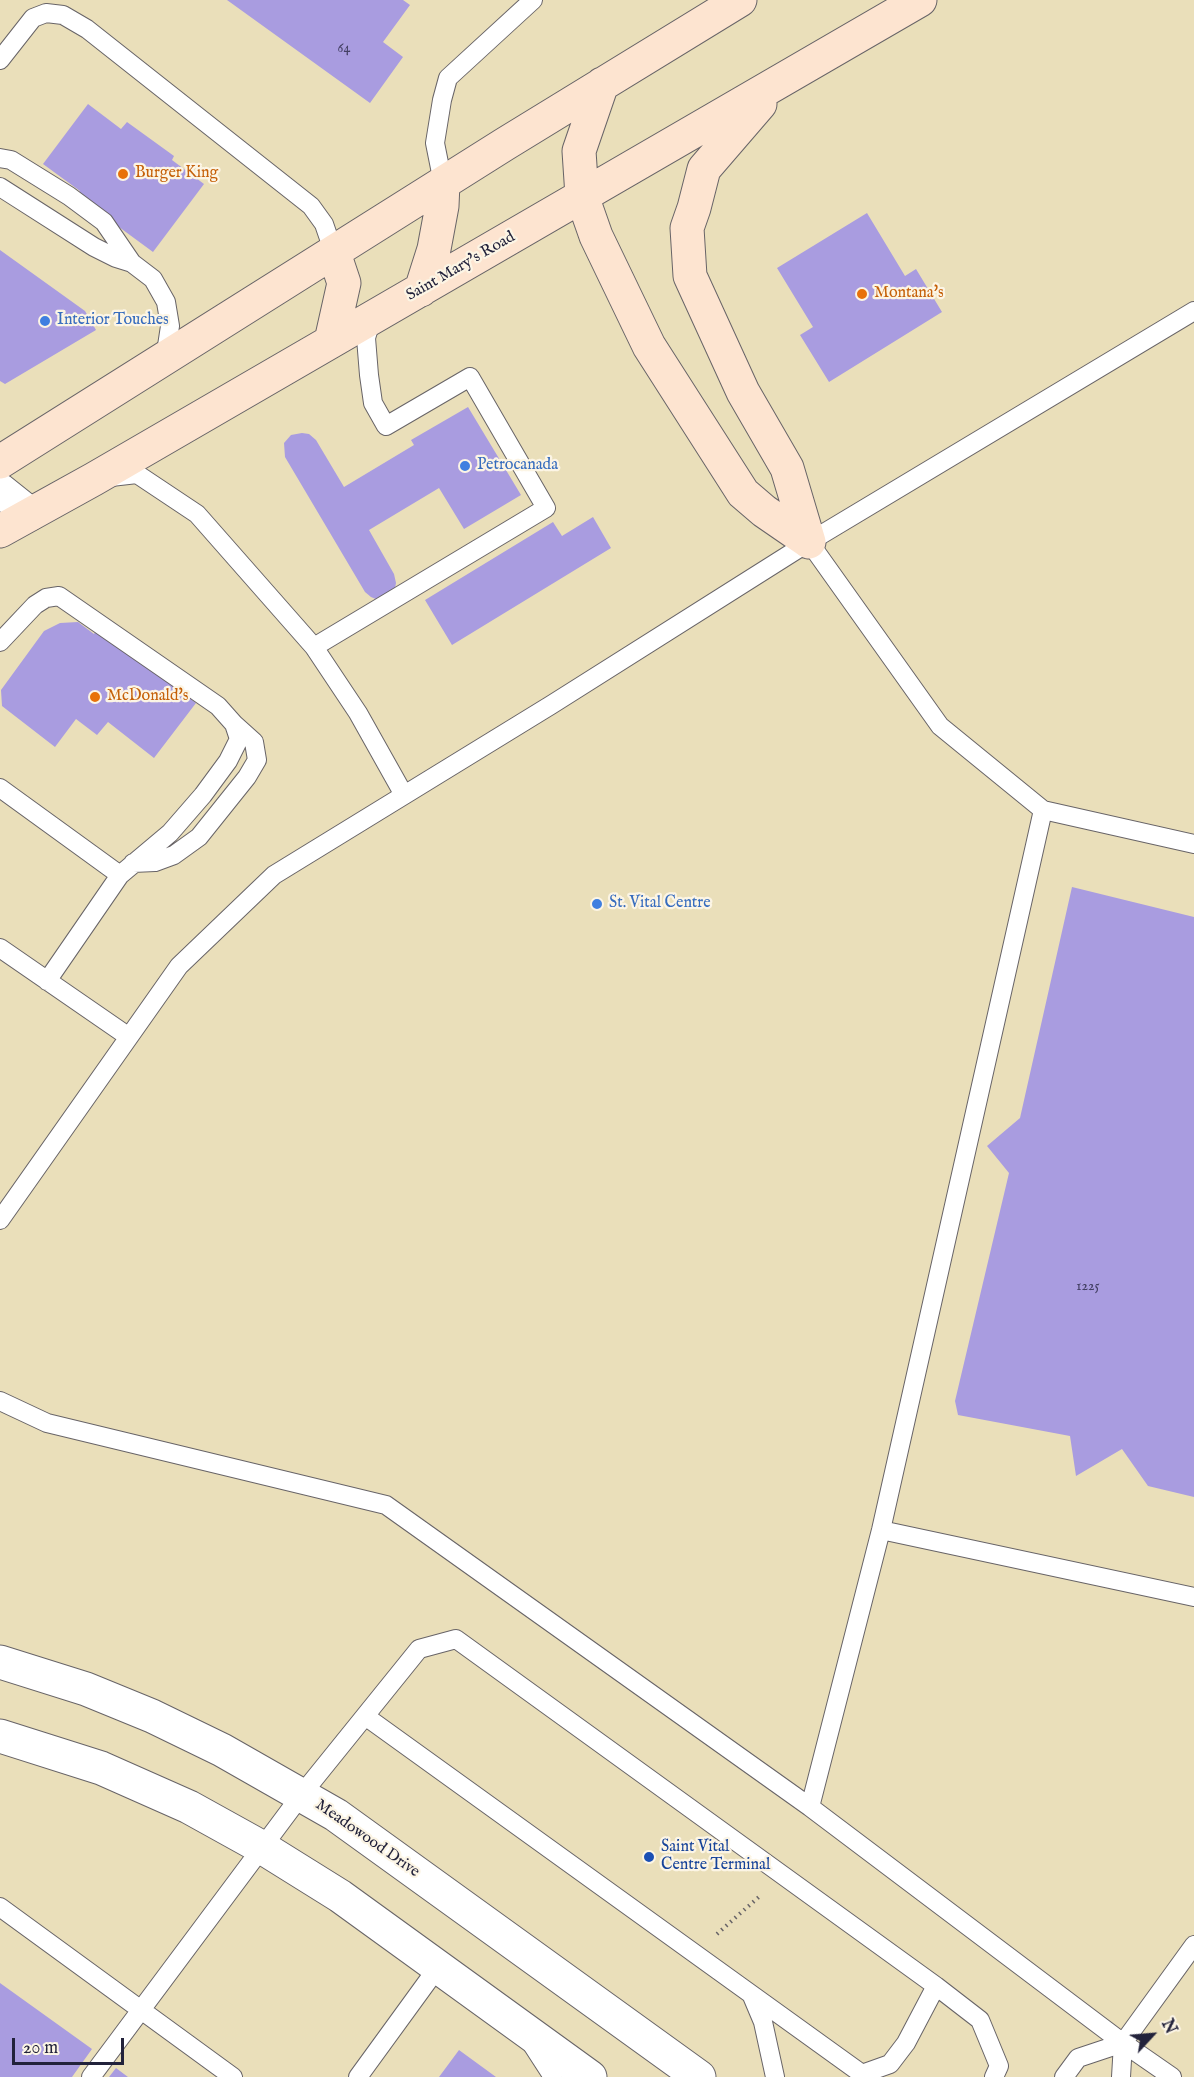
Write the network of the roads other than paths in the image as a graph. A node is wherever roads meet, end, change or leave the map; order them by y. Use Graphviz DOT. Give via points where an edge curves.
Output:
graph roads {
  1 [pos="534,0"];
  2 [pos="740,0"];
  3 [pos="920,0"];
  4 [pos="0,60"];
  5 [pos="782,81"];
  6 [pos="602,84"];
  7 [pos="0,158"];
  8 [pos="442,183"];
  9 [pos="0,187"];
  10 [pos="582,196"];
  11 [pos="334,253"];
  12 [pos="132,263"];
  13 [pos="421,290"];
  14 [pos="1194,311"];
  15 [pos="372,318"];
  16 [pos="331,341"];
  17 [pos="165,359"];
  18 [pos="0,462"];
  19 [pos="94,479"];
  20 [pos="0,490"];
  21 [pos="30,514"];
  22 [pos="0,531"];
  23 [pos="808,542"];
  24 [pos="0,642"];
  25 [pos="314,647"];
  26 [pos="234,724"];
  27 [pos="0,788"];
  28 [pos="404,795"];
  29 [pos="1043,810"];
  30 [pos="1194,844"];
  31 [pos="127,869"];
  32 [pos="0,948"];
  33 [pos="47,981"];
  34 [pos="129,1037"];
  35 [pos="0,1220"];
  36 [pos="0,1401"];
  37 [pos="881,1530"];
  38 [pos="1194,1597"];
  39 [pos="0,1662"];
  40 [pos="365,1716"];
  41 [pos="0,1736"];
  42 [pos="302,1794"];
  43 [pos="810,1807"];
  44 [pos="263,1848"];
  45 [pos="0,1907"];
  46 [pos="1194,1946"];
  47 [pos="438,1967"];
  48 [pos="936,1986"];
  49 [pos="751,1994"];
  50 [pos="141,2010"];
  51 [pos="521,2026"];
  52 [pos="1122,2043"];
  53 [pos="91,2077"];
  54 [pos="234,2077"];
  55 [pos="358,2077"];
  56 [pos="553,2077"];
  57 [pos="590,2077"];
  58 [pos="699,2077"];
  59 [pos="775,2077"];
  60 [pos="994,2077"];
  61 [pos="1064,2077"];
  62 [pos="1121,2077"];
  63 [pos="1172,2077"];
  1 -- 8 [label="lane" via="448,78 435,143"];
  2 -- 6 [label="main road"];
  3 -- 5 [label="main road, Saint Mary's Road"];
  4 -- 11 [label="lane" via="33,18 46,13 63,15 87,29 311,206 324,224"];
  5 -- 10 [label="main road, Saint Mary's Road"];
  5 -- 23 [label="main road" via="704,169 687,228 690,276 743,392 787,468"];
  6 -- 8 [label="main road"];
  6 -- 10 [label="main road" via="579,151"];
  7 -- 12 [label="lane" via="11,160 104,222"];
  8 -- 11 [label="main road"];
  8 -- 13 [label="main road" via="434,249"];
  9 -- 12 [label="lane" via="94,248"];
  10 -- 13 [label="main road, Saint Mary's Road"];
  10 -- 23 [label="main road" via="596,236 649,346 743,493"];
  11 -- 16 [label="main road" via="344,283"];
  11 -- 17 [label="main road"];
  12 -- 17 [label="lane" via="153,279 166,302 170,326"];
  13 -- 15 [label="main road, Saint Mary's Road"];
  14 -- 23 [label="lane"];
  15 -- 16 [label="main road, Saint Mary's Road"];
  15 -- 25 [label="lane" via="366,338 373,403 386,426 470,377 546,508"];
  16 -- 19 [label="main road, Saint Mary's Road"];
  17 -- 18 [label="main road"];
  19 -- 21 [label="main road, Saint Mary's Road"];
  19 -- 25 [label="lane" via="137,474 197,514"];
  20 -- 21 [label="street"];
  21 -- 22 [label="main road, Saint Mary's Road"];
  23 -- 28 [label="lane"];
  23 -- 29 [label="lane" via="940,726"];
  24 -- 26 [label="lane" via="35,605 59,596 218,706"];
  25 -- 28 [label="lane" via="358,713"];
  26 -- 31 [label="lane" via="239,738 203,795 170,833"];
  26 -- 31 [label="lane" via="254,742 256,759 242,784 199,837 174,855"];
  27 -- 31 [label="lane"];
  28 -- 34 [label="lane" via="274,874 179,966"];
  29 -- 30 [label="lane"];
  29 -- 37 [label="lane"];
  31 -- 33 [label="lane"];
  32 -- 33 [label="lane"];
  33 -- 34 [label="lane"];
  34 -- 35 [label="lane"];
  36 -- 43 [label="lane" via="47,1423 386,1505"];
  37 -- 38 [label="lane"];
  37 -- 43 [label="lane"];
  39 -- 42 [label="street, Meadowood Drive" via="86,1689 152,1716"];
  40 -- 42 [label="lane"];
  40 -- 48 [label="lane" via="419,1649 456,1638"];
  40 -- 49 [label="lane"];
  41 -- 44 [label="street" via="101,1768 189,1808"];
  42 -- 44 [label="lane"];
  42 -- 58 [label="street, Meadowood Drive"];
  43 -- 52 [label="lane"];
  44 -- 47 [label="street" via="340,1896"];
  44 -- 50 [label="lane"];
  45 -- 50 [label="lane"];
  46 -- 52 [label="lane"];
  47 -- 51 [label="street"];
  47 -- 55 [label="lane"];
  48 -- 49 [label="lane" via="906,2043 890,2064 862,2074"];
  48 -- 60 [label="lane" via="980,2020 999,2066"];
  49 -- 59 [label="lane" via="763,2022"];
  50 -- 53 [label="lane"];
  50 -- 54 [label="lane"];
  51 -- 56 [label="lane"];
  51 -- 57 [label="street"];
  52 -- 61 [label="lane" via="1078,2058"];
  52 -- 62 [label="lane"];
  52 -- 63 [label="lane"];
}
